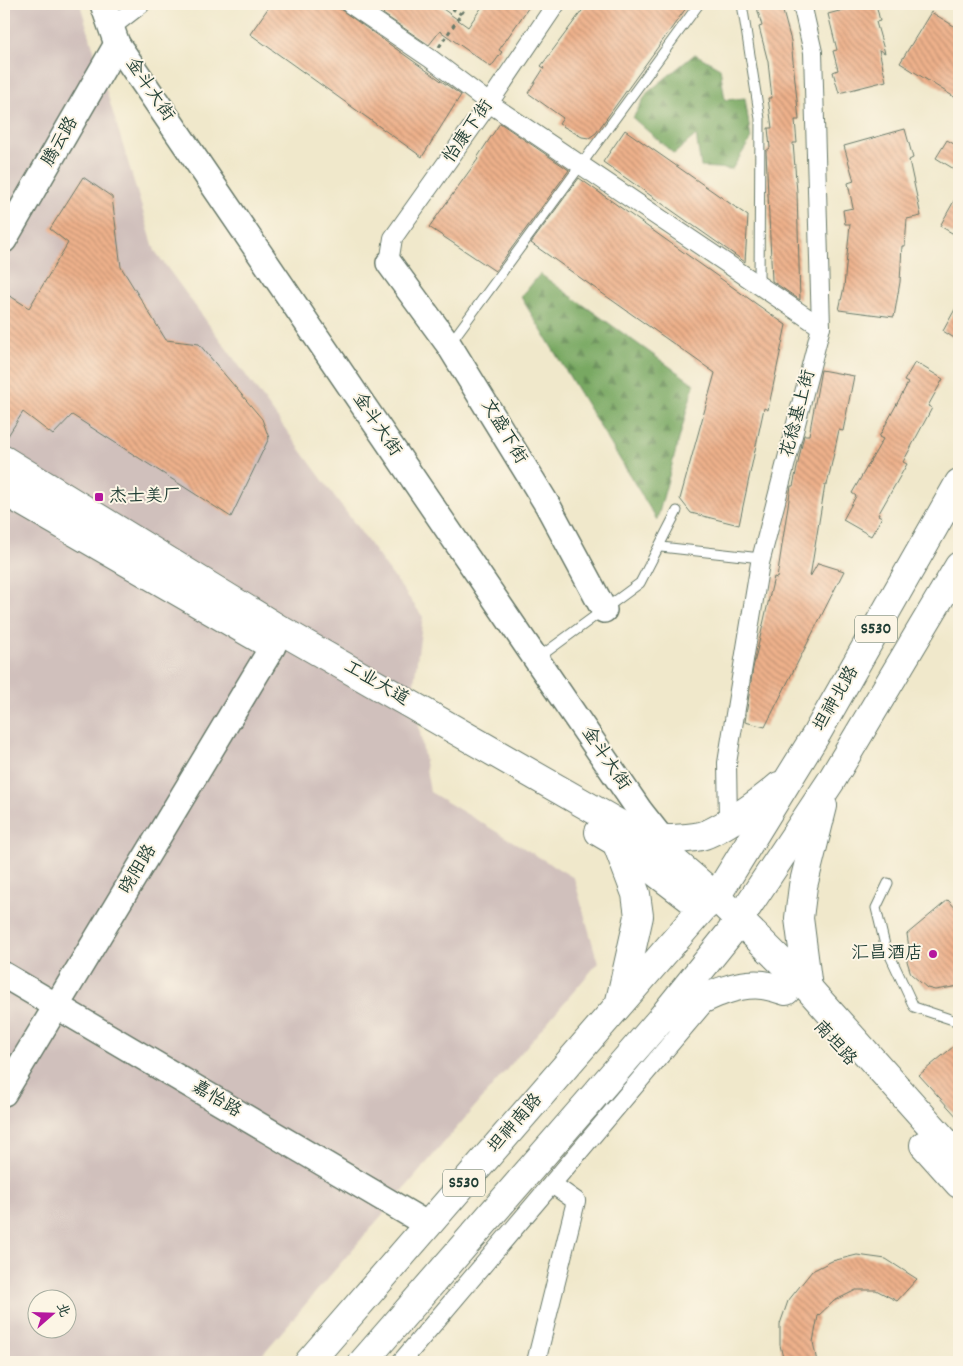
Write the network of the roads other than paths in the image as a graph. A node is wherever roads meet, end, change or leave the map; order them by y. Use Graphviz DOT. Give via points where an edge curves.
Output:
graph roads {
  1 [pos="103,4"];
  2 [pos="141,4"];
  3 [pos="350,4"];
  4 [pos="556,4"];
  5 [pos="699,4"];
  6 [pos="742,4"];
  7 [pos="802,4"];
  8 [pos="114,36"];
  9 [pos="489,103"];
  10 [pos="581,165"];
  11 [pos="4,240"];
  12 [pos="389,263"];
  13 [pos="759,284"];
  14 [pos="822,327"];
  15 [pos="449,344"];
  16 [pos="4,460"];
  17 [pos="959,482"];
  18 [pos="4,491"];
  19 [pos="678,512"];
  20 [pos="661,547"];
  21 [pos="761,558"];
  22 [pos="959,566"];
  23 [pos="604,610"];
  24 [pos="273,646"];
  25 [pos="536,659"];
  26 [pos="791,776"];
  27 [pos="831,781"];
  28 [pos="728,821"];
  29 [pos="653,839"];
  30 [pos="616,842"];
  31 [pos="888,883"];
  32 [pos="710,903"];
  33 [pos="735,926"];
  34 [pos="4,975"];
  35 [pos="797,989"];
  36 [pos="711,996"];
  37 [pos="620,1004"];
  38 [pos="58,1006"];
  39 [pos="660,1020"];
  40 [pos="959,1022"];
  41 [pos="4,1093"];
  42 [pos="959,1157"];
  43 [pos="552,1184"];
  44 [pos="959,1184"];
  45 [pos="428,1225"];
  46 [pos="309,1362"];
  47 [pos="363,1362"];
  48 [pos="401,1362"];
  49 [pos="536,1362"];
  1 -- 8 [label="street, 金斗大街"];
  2 -- 8 [label="street"];
  3 -- 9 [label="street"];
  4 -- 9 [label="street, 怡康下街"];
  5 -- 10 [label="lane"];
  6 -- 13 [label="lane" via="760,119"];
  7 -- 14 [label="street, 花稔基上街" via="812,52"];
  8 -- 11 [label="street, 腾云路"];
  8 -- 25 [label="street, 金斗大街"];
  9 -- 10 [label="street"];
  9 -- 12 [label="street, 怡康下街" via="394,238"];
  10 -- 13 [label="street"];
  10 -- 15 [label="lane"];
  12 -- 15 [label="street, 文盛下街"];
  13 -- 14 [label="street"];
  14 -- 21 [label="street, 花稔基上街"];
  15 -- 23 [label="street, 文盛下街" via="548,506"];
  16 -- 29 [label="main road, 工业大道" via="279,629"];
  17 -- 26 [label="main road, 坦神北路 / S530"];
  18 -- 24 [label="main road, 工业大道"];
  19 -- 20 [label="lane"];
  20 -- 21 [label="lane"];
  20 -- 23 [label="lane" via="640,583"];
  21 -- 28 [label="street, 花稔基上街" via="727,763"];
  22 -- 27 [label="main road, 坦神北路 / S530"];
  23 -- 25 [label="lane"];
  24 -- 30 [label="main road, 工业大道"];
  24 -- 38 [label="street, 晓阳路"];
  25 -- 29 [label="street, 金斗大街" via="640,811"];
  26 -- 28 [label="main road" via="760,802"];
  26 -- 32 [label="main road, 坦神北路 / S530"];
  27 -- 33 [label="main road, 坦神北路 / S530"];
  27 -- 35 [label="main road" via="803,886"];
  28 -- 29 [label="main road" via="703,835"];
  29 -- 32 [label="main road, 工业大道" via="654,844"];
  30 -- 32 [label="main road, 工业大道"];
  30 -- 37 [label="main road" via="636,894 639,916"];
  31 -- 40 [label="lane" via="876,908 885,945 914,1007"];
  32 -- 33 [label="main road, 南坦路"];
  32 -- 37 [label="main road, 坦神南路 / S530"];
  33 -- 35 [label="main road, 南坦路"];
  33 -- 39 [label="main road, S530"];
  34 -- 38 [label="street, 嘉怡路"];
  35 -- 36 [label="main road" via="762,985 739,987"];
  35 -- 42 [label="main road, 南坦路"];
  35 -- 44 [label="main road, 南坦路"];
  36 -- 39 [label="main road"];
  36 -- 43 [label="street"];
  37 -- 45 [label="main road, 坦神南路 / S530"];
  38 -- 41 [label="street, 晓阳路"];
  38 -- 45 [label="street, 嘉怡路"];
  39 -- 47 [label="main road, S530"];
  43 -- 48 [label="street"];
  43 -- 49 [label="street" via="576,1201"];
  45 -- 46 [label="main road, 坦神南路 / S530"];
}
